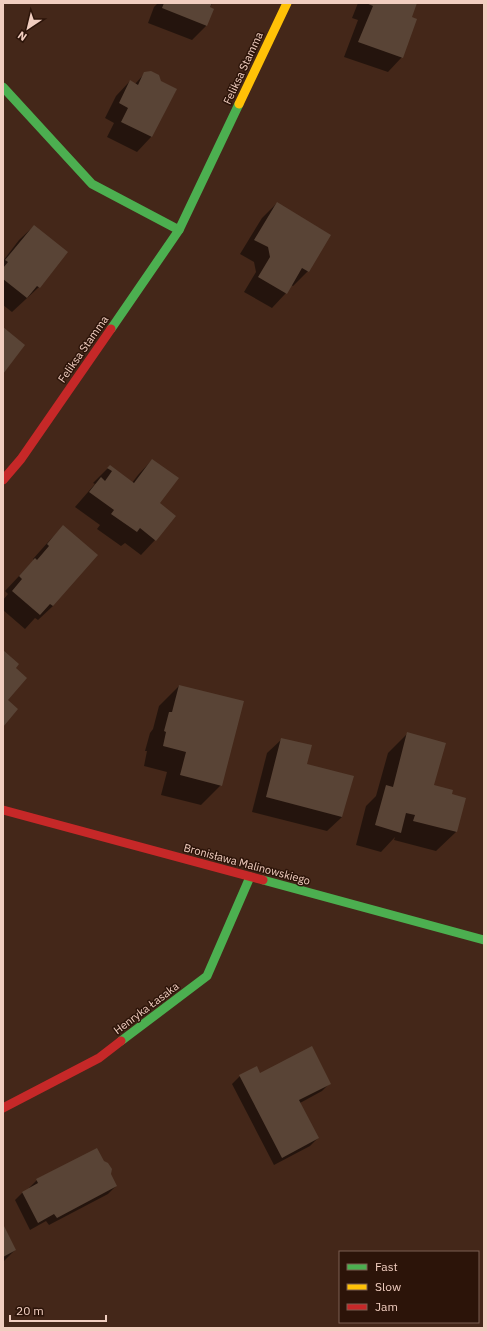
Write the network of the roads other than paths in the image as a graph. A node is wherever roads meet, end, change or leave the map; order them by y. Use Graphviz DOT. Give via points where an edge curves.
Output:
graph roads {
  1 [pos="287,3"];
  2 [pos="3,87"];
  3 [pos="180,230"];
  4 [pos="3,480"];
  5 [pos="3,810"];
  6 [pos="250,877"];
  7 [pos="484,940"];
  8 [pos="3,1108"];
  1 -- 3 [label="street, Feliksa Stamma"];
  2 -- 3 [label="street" via="92,184"];
  3 -- 4 [label="street, Feliksa Stamma" via="21,460"];
  5 -- 6 [label="street, Bronisława Malinowskiego"];
  6 -- 7 [label="street, Bronisława Malinowskiego"];
  6 -- 8 [label="street, Henryka Łasaka" via="207,976 99,1058"];
}
